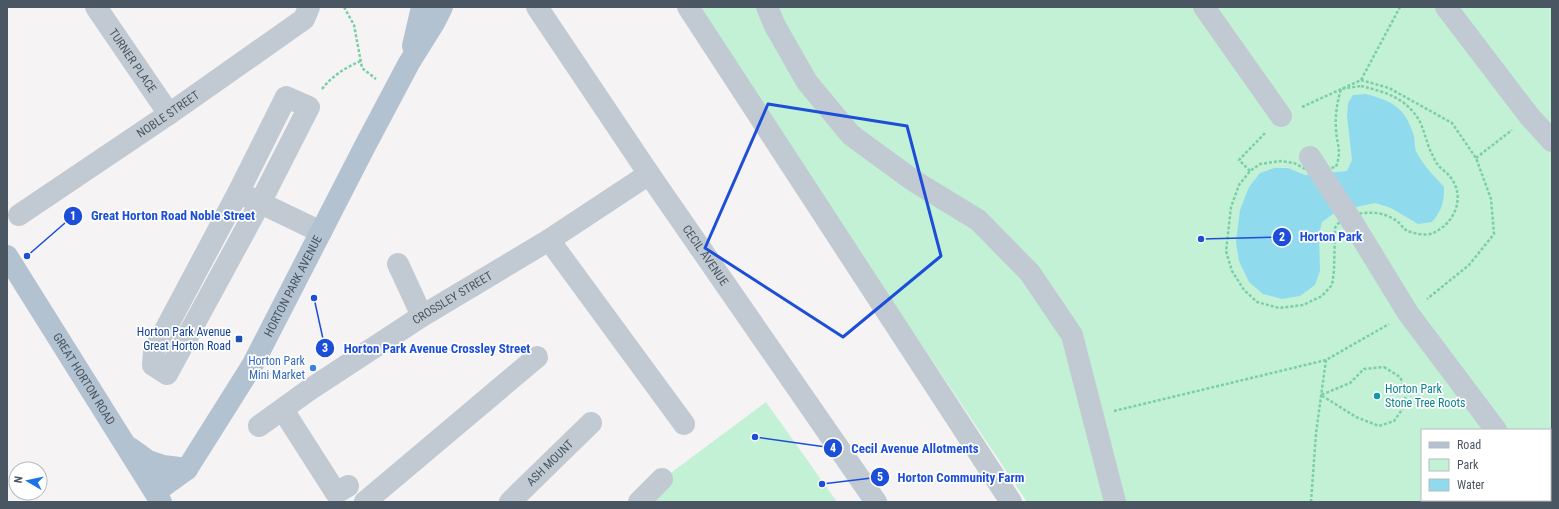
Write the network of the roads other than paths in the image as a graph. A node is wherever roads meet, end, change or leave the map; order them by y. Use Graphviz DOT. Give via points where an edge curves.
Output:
graph roads {
  1 [pos="96,7"];
  2 [pos="309,7"];
  3 [pos="422,7"];
  4 [pos="442,7"];
  5 [pos="537,7"];
  6 [pos="688,7"];
  7 [pos="767,7"];
  8 [pos="1204,7"];
  9 [pos="1446,7"];
  10 [pos="409,63"];
  11 [pos="169,114"];
  12 [pos="1281,116"];
  13 [pos="1552,141"];
  14 [pos="1310,157"];
  15 [pos="649,174"];
  16 [pos="238,193"];
  17 [pos="260,203"];
  18 [pos="19,215"];
  19 [pos="321,232"];
  20 [pos="549,240"];
  21 [pos="7,256"];
  22 [pos="398,264"];
  23 [pos="422,316"];
  24 [pos="537,357"];
  25 [pos="283,410"];
  26 [pos="591,423"];
  27 [pos="684,424"];
  28 [pos="259,426"];
  29 [pos="1495,429"];
  30 [pos="126,445"];
  31 [pos="187,469"];
  32 [pos="662,480"];
  33 [pos="348,486"];
  34 [pos="158,497"];
  35 [pos="364,502"];
  36 [pos="510,502"];
  37 [pos="640,502"];
  38 [pos="876,502"];
  39 [pos="1010,502"];
  40 [pos="1115,502"];
  1 -- 11 [label="street, TURNER PLACE"];
  2 -- 11 [label="street, NOBLE STREET" via="304,19"];
  3 -- 10 [label="main road, HORTON PARK AVENUE"];
  4 -- 10 [label="main road, HORTON PARK AVENUE"];
  5 -- 15 [label="street, CECIL AVENUE"];
  6 -- 39 [label="street"];
  7 -- 40 [label="street" via="774,26 807,82 851,135 914,181 978,220 1030,274 1072,335"];
  8 -- 12 [label="street"];
  9 -- 13 [label="street" via="1530,117"];
  10 -- 19 [label="main road, HORTON PARK AVENUE"];
  11 -- 18 [label="street, NOBLE STREET"];
  14 -- 29 [label="street, bridge" via="1408,313"];
  15 -- 20 [label="street, CROSSLEY STREET"];
  15 -- 38 [label="street, CECIL AVENUE"];
  16 -- 17 [label="street"];
  16 -- 17 [label="street" via="286,96 309,107"];
  16 -- 17 [label="street" via="154,351 153,365 167,374"];
  17 -- 19 [label="street"];
  19 -- 31 [label="main road, HORTON PARK AVENUE" via="253,364"];
  20 -- 23 [label="street, CROSSLEY STREET"];
  20 -- 27 [label="street"];
  21 -- 30 [label="main road, GREAT HORTON ROAD"];
  22 -- 23 [label="street"];
  23 -- 25 [label="street, CROSSLEY STREET" via="309,390"];
  24 -- 35 [label="street"];
  25 -- 28 [label="street, CROSSLEY STREET"];
  25 -- 33 [label="street" via="336,493"];
  26 -- 36 [label="street, ASH MOUNT"];
  30 -- 31 [label="main road" via="148,461"];
  30 -- 34 [label="main road, GREAT HORTON ROAD"];
  31 -- 34 [label="main road, HORTON PARK AVENUE"];
  32 -- 37 [label="street"];
}
